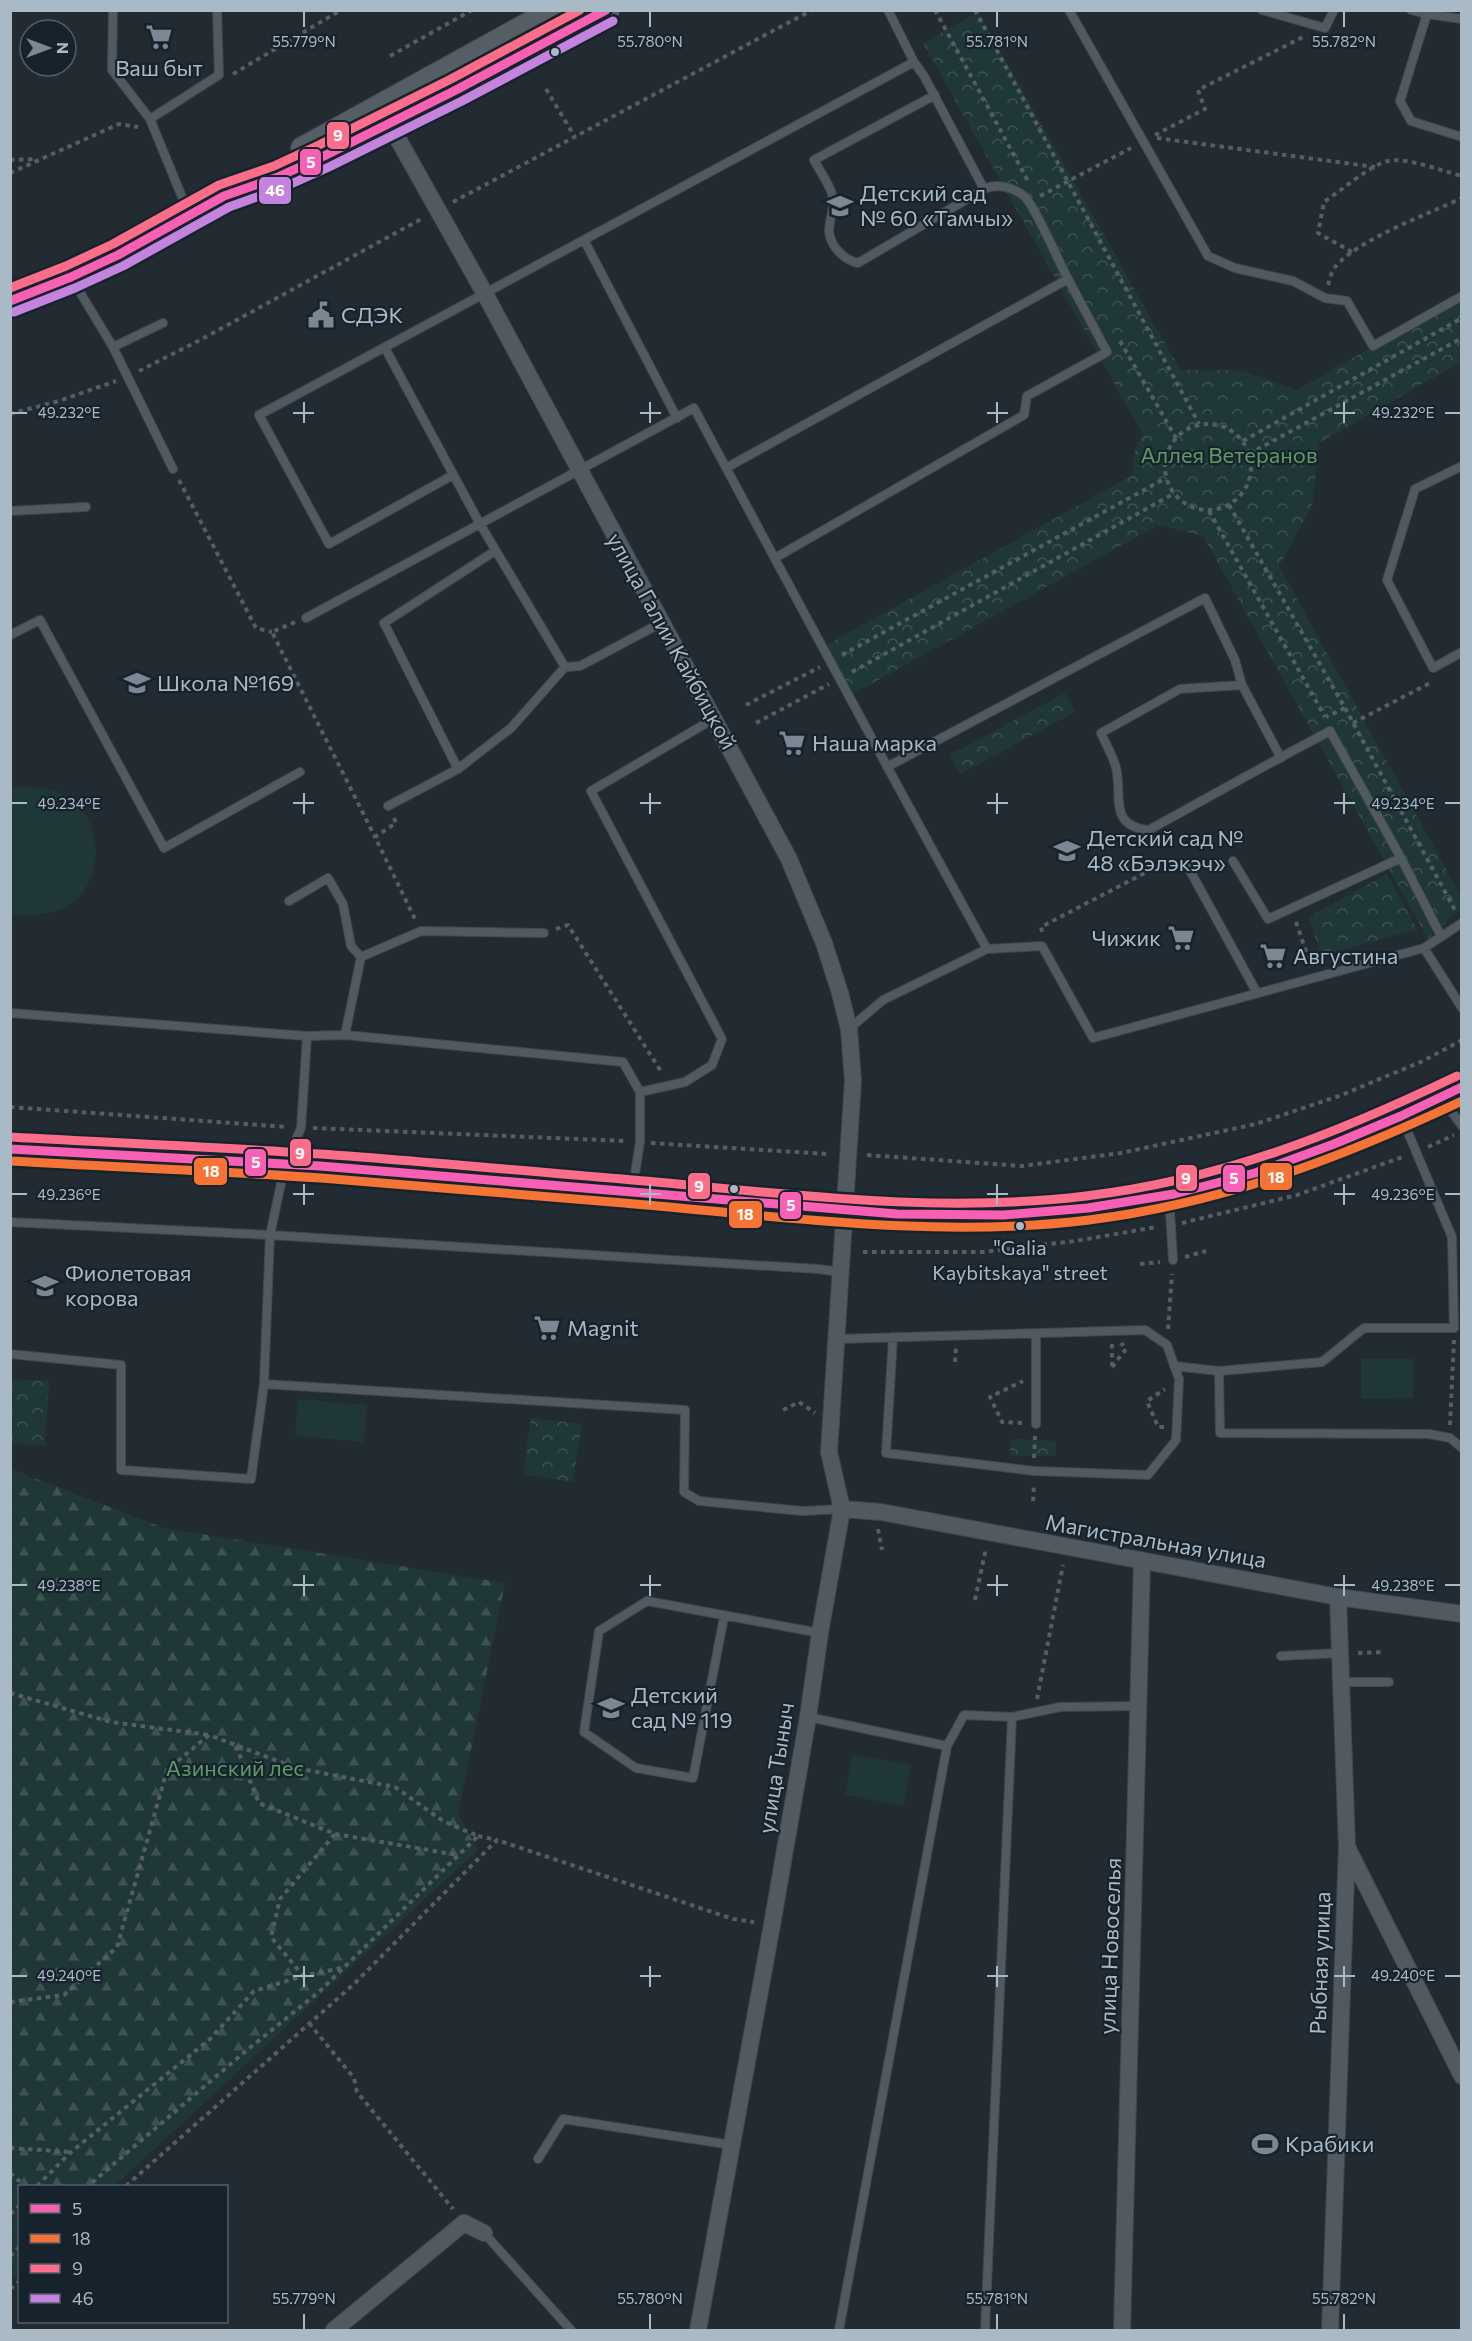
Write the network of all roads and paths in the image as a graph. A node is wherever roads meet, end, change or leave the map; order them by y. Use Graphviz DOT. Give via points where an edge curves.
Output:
graph roads {
  1 [pos="112,10"];
  2 [pos="217,10"];
  3 [pos="472,10"];
  4 [pos="555,10"];
  5 [pos="607,10"];
  6 [pos="812,10"];
  7 [pos="888,10"];
  8 [pos="975,10"];
  9 [pos="1069,10"];
  10 [pos="1262,10"];
  11 [pos="1334,10"];
  12 [pos="1411,10"];
  13 [pos="1427,14"];
  14 [pos="1461,19"];
  15 [pos="1309,24"];
  16 [pos="390,56"];
  17 [pos="914,62"];
  18 [pos="546,89"];
  19 [pos="935,96"];
  20 [pos="385,115"];
  21 [pos="150,119"];
  22 [pos="575,137"];
  23 [pos="1461,137"];
  24 [pos="1143,141"];
  25 [pos="41,159"];
  26 [pos="10,160"];
  27 [pos="1375,167"];
  28 [pos="1461,176"];
  29 [pos="1068,182"];
  30 [pos="984,189"];
  31 [pos="1037,198"];
  32 [pos="1461,198"];
  33 [pos="439,210"];
  34 [pos="189,214"];
  35 [pos="584,240"];
  36 [pos="1352,252"];
  37 [pos="71,278"];
  38 [pos="1068,279"];
  39 [pos="485,294"];
  40 [pos="1461,296"];
  41 [pos="1325,298"];
  42 [pos="10,301"];
  43 [pos="1461,318"];
  44 [pos="163,323"];
  45 [pos="1461,338"];
  46 [pos="113,347"];
  47 [pos="385,348"];
  48 [pos="127,377"];
  49 [pos="10,414"];
  50 [pos="677,418"];
  51 [pos="1199,424"];
  52 [pos="1243,441"];
  53 [pos="1249,454"];
  54 [pos="1461,466"];
  55 [pos="726,468"];
  56 [pos="173,469"];
  57 [pos="580,470"];
  58 [pos="453,475"];
  59 [pos="1166,478"];
  60 [pos="1173,494"];
  61 [pos="1229,505"];
  62 [pos="86,507"];
  63 [pos="10,511"];
  64 [pos="1209,511"];
  65 [pos="480,524"];
  66 [pos="495,550"];
  67 [pos="775,558"];
  68 [pos="306,618"];
  69 [pos="663,622"];
  70 [pos="272,632"];
  71 [pos="10,634"];
  72 [pos="1461,652"];
  73 [pos="832,661"];
  74 [pos="565,667"];
  75 [pos="1442,677"];
  76 [pos="841,678"];
  77 [pos="1242,685"];
  78 [pos="746,705"];
  79 [pos="1345,708"];
  80 [pos="1325,717"];
  81 [pos="714,718"];
  82 [pos="756,723"];
  83 [pos="1353,723"];
  84 [pos="1330,731"];
  85 [pos="1281,758"];
  86 [pos="886,767"];
  87 [pos="458,769"];
  88 [pos="300,772"];
  89 [pos="388,806"];
  90 [pos="375,837"];
  91 [pos="1401,858"];
  92 [pos="1233,861"];
  93 [pos="1188,867"];
  94 [pos="289,901"];
  95 [pos="1461,922"];
  96 [pos="1299,927"];
  97 [pos="421,931"];
  98 [pos="544,933"];
  99 [pos="1441,936"];
  100 [pos="1042,946"];
  101 [pos="1424,948"];
  102 [pos="987,949"];
  103 [pos="361,957"];
  104 [pos="1315,978"];
  105 [pos="1257,993"];
  106 [pos="1461,1008"];
  107 [pos="10,1013"];
  108 [pos="849,1029"];
  109 [pos="345,1035"];
  110 [pos="307,1036"];
  111 [pos="1461,1040"];
  112 [pos="670,1086"];
  113 [pos="1461,1087"];
  114 [pos="640,1092"];
  115 [pos="1442,1097"];
  116 [pos="10,1107"];
  117 [pos="1401,1116"];
  118 [pos="1461,1126"];
  119 [pos="302,1128"];
  120 [pos="640,1142"];
  121 [pos="10,1149"];
  122 [pos="827,1154"];
  123 [pos="867,1155"];
  124 [pos="285,1165"];
  125 [pos="632,1193"];
  126 [pos="1168,1195"];
  127 [pos="845,1210"];
  128 [pos="10,1222"];
  129 [pos="270,1235"];
  130 [pos="1173,1260"];
  131 [pos="840,1272"];
  132 [pos="1454,1328"];
  133 [pos="1112,1331"];
  134 [pos="1036,1333"];
  135 [pos="893,1337"];
  136 [pos="837,1339"];
  137 [pos="1167,1345"];
  138 [pos="10,1354"];
  139 [pos="1174,1366"];
  140 [pos="1219,1371"];
  141 [pos="1036,1375"];
  142 [pos="264,1384"];
  143 [pos="1147,1401"];
  144 [pos="783,1410"];
  145 [pos="818,1416"];
  146 [pos="1036,1424"];
  147 [pos="1176,1427"];
  148 [pos="1450,1438"];
  149 [pos="1461,1448"];
  150 [pos="1034,1471"];
  151 [pos="843,1509"];
  152 [pos="878,1525"];
  153 [pos="989,1533"];
  154 [pos="882,1550"];
  155 [pos="1064,1558"];
  156 [pos="1142,1562"];
  157 [pos="1338,1597"];
  158 [pos="975,1600"];
  159 [pos="1461,1614"];
  160 [pos="724,1617"];
  161 [pos="820,1633"];
  162 [pos="1385,1652"];
  163 [pos="1341,1653"];
  164 [pos="1281,1656"];
  165 [pos="1341,1682"];
  166 [pos="1389,1682"];
  167 [pos="10,1693"];
  168 [pos="1139,1706"];
  169 [pos="1034,1712"];
  170 [pos="808,1717"];
  171 [pos="1012,1717"];
  172 [pos="208,1735"];
  173 [pos="236,1746"];
  174 [pos="946,1746"];
  175 [pos="335,1834"];
  176 [pos="478,1836"];
  177 [pos="497,1840"];
  178 [pos="1347,1847"];
  179 [pos="458,1855"];
  180 [pos="772,1925"];
  181 [pos="343,1968"];
  182 [pos="303,1976"];
  183 [pos="11,2002"];
  184 [pos="309,2024"];
  185 [pos="1461,2076"];
  186 [pos="732,2145"];
  187 [pos="10,2148"];
  188 [pos="71,2152"];
  189 [pos="538,2159"];
  190 [pos="10,2173"];
  191 [pos="23,2185"];
  192 [pos="39,2185"];
  193 [pos="90,2185"];
  194 [pos="128,2185"];
  195 [pos="464,2223"];
  196 [pos="484,2233"];
  197 [pos="334,2331"];
  198 [pos="571,2331"];
  199 [pos="698,2331"];
  200 [pos="839,2331"];
  201 [pos="985,2331"];
  202 [pos="1122,2331"];
  203 [pos="1330,2331"];
  1 -- 21 [label="lane" via="112,70"];
  2 -- 21 [label="lane" via="219,75"];
  3 -- 16 [label="path"];
  4 -- 20 [label="main road"];
  5 -- 20 [label="main road"];
  6 -- 22 [label="path"];
  7 -- 17 [label="lane"];
  8 -- 29 [label="path"];
  9 -- 24 [label="lane"];
  10 -- 15 [label="lane"];
  11 -- 15 [label="lane" via="1325,28"];
  12 -- 13 [label="lane"];
  13 -- 14 [label="lane"];
  13 -- 23 [label="lane" via="1400,101 1411,120"];
  15 -- 27 [label="path" via="1305,36 1198,90 1205,109 1151,137"];
  17 -- 19 [label="lane"];
  17 -- 35 [label="lane"];
  18 -- 22 [label="path"];
  19 -- 30 [label="lane"];
  19 -- 30 [label="lane" via="814,160 834,197 829,232 833,242 848,261 858,263"];
  20 -- 33 [label="street, улица Галии Кайбицкой"];
  20 -- 34 [label="main road" via="287,173 224,196"];
  21 -- 34 [label="lane"];
  22 -- 33 [label="path"];
  24 -- 29 [label="path"];
  24 -- 41 [label="lane" via="1208,256 1235,268 1293,281"];
  25 -- 26 [label="path"];
  27 -- 28 [label="path" via="1387,161 1406,162"];
  27 -- 36 [label="path" via="1324,202 1318,234"];
  29 -- 31 [label="path"];
  29 -- 51 [label="path"];
  30 -- 38 [label="lane" via="1010,188 1026,197"];
  32 -- 36 [label="path"];
  33 -- 39 [label="street, улица Галии Кайбицкой"];
  33 -- 48 [label="path"];
  34 -- 37 [label="main road"];
  35 -- 39 [label="lane"];
  35 -- 50 [label="lane"];
  36 -- 41 [label="path" via="1333,269"];
  37 -- 42 [label="main road"];
  37 -- 46 [label="lane"];
  38 -- 55 [label="lane"];
  38 -- 67 [label="lane" via="1107,352 1027,396 1024,416"];
  39 -- 47 [label="lane"];
  39 -- 57 [label="street, улица Галии Кайбицкой"];
  40 -- 41 [label="lane" via="1373,346 1347,300"];
  43 -- 52 [label="path"];
  44 -- 46 [label="lane"];
  45 -- 53 [label="path"];
  46 -- 48 [label="lane"];
  47 -- 58 [label="lane"];
  47 -- 58 [label="lane" via="259,415 264,425 328,544"];
  48 -- 49 [label="path"];
  48 -- 56 [label="lane"];
  50 -- 55 [label="lane" via="694,408"];
  50 -- 57 [label="lane"];
  51 -- 52 [label="path" via="1223,426"];
  51 -- 59 [label="path" via="1187,428 1172,441 1166,454"];
  52 -- 53 [label="path"];
  53 -- 61 [label="path" via="1250,477 1239,498"];
  54 -- 72 [label="lane" via="1415,489 1387,580 1434,668"];
  55 -- 67 [label="lane"];
  56 -- 70 [label="path" via="256,628"];
  57 -- 65 [label="lane"];
  57 -- 69 [label="street, улица Галии Кайбицкой"];
  58 -- 65 [label="lane"];
  59 -- 60 [label="path"];
  59 -- 73 [label="path"];
  60 -- 64 [label="path" via="1184,504"];
  60 -- 76 [label="path"];
  61 -- 64 [label="path"];
  61 -- 79 [label="path"];
  62 -- 63 [label="lane"];
  64 -- 80 [label="path"];
  65 -- 66 [label="lane"];
  65 -- 68 [label="lane"];
  66 -- 74 [label="lane"];
  66 -- 87 [label="lane" via="384,623"];
  67 -- 73 [label="lane"];
  68 -- 70 [label="path"];
  69 -- 74 [label="lane" via="580,666"];
  69 -- 81 [label="street, улица Галии Кайбицкой"];
  70 -- 90 [label="path"];
  71 -- 88 [label="lane" via="40,620 164,848"];
  73 -- 76 [label="lane"];
  73 -- 78 [label="path"];
  74 -- 87 [label="lane" via="511,728"];
  75 -- 83 [label="path"];
  76 -- 82 [label="path"];
  76 -- 86 [label="lane"];
  77 -- 85 [label="lane"];
  77 -- 85 [label="lane" via="1180,689 1101,733 1116,769 1117,803 1127,822 1149,830"];
  77 -- 86 [label="lane" via="1235,660 1205,598"];
  79 -- 80 [label="path"];
  79 -- 83 [label="path"];
  80 -- 84 [label="path"];
  81 -- 108 [label="street, улица Галии Кайбицкой" via="789,859 824,943"];
  81 -- 112 [label="lane" via="591,791 722,1039 712,1065 685,1082"];
  83 -- 95 [label="path"];
  84 -- 85 [label="lane"];
  84 -- 91 [label="lane"];
  86 -- 102 [label="lane"];
  87 -- 89 [label="lane"];
  89 -- 90 [label="path" via="396,823"];
  90 -- 97 [label="path"];
  91 -- 92 [label="lane" via="1268,919"];
  91 -- 99 [label="lane"];
  93 -- 100 [label="path" via="1162,864 1041,927"];
  93 -- 105 [label="lane"];
  94 -- 103 [label="lane" via="328,878 343,904 351,946"];
  95 -- 99 [label="lane"];
  96 -- 104 [label="path"];
  97 -- 98 [label="lane"];
  97 -- 103 [label="lane"];
  98 -- 112 [label="path" via="568,925"];
  99 -- 101 [label="lane"];
  100 -- 102 [label="lane"];
  100 -- 105 [label="lane" via="1093,1038"];
  101 -- 104 [label="lane"];
  101 -- 106 [label="lane"];
  102 -- 108 [label="lane" via="883,1000"];
  103 -- 109 [label="lane"];
  104 -- 105 [label="lane"];
  107 -- 110 [label="lane"];
  108 -- 127 [label="street, улица Галии Кайбицкой" via="853,1081"];
  109 -- 110 [label="lane"];
  109 -- 114 [label="lane" via="623,1062"];
  110 -- 119 [label="lane"];
  111 -- 123 [label="path" via="1423,1061 1339,1096 1256,1124 1121,1154 1022,1166"];
  112 -- 114 [label="lane"];
  113 -- 115 [label="street"];
  114 -- 120 [label="lane"];
  115 -- 117 [label="street"];
  115 -- 118 [label="lane"];
  116 -- 119 [label="path"];
  117 -- 126 [label="street" via="1255,1173"];
  117 -- 132 [label="lane" via="1452,1237"];
  119 -- 120 [label="path"];
  119 -- 124 [label="lane"];
  120 -- 122 [label="path"];
  120 -- 125 [label="lane"];
  121 -- 124 [label="street"];
  124 -- 125 [label="street"];
  124 -- 129 [label="lane"];
  125 -- 127 [label="street"];
  126 -- 127 [label="street" via="1088,1208 1004,1215"];
  126 -- 130 [label="lane"];
  127 -- 131 [label="street, улица Тыныч"];
  128 -- 129 [label="lane"];
  129 -- 131 [label="lane"];
  129 -- 142 [label="lane"];
  130 -- 137 [label="path"];
  131 -- 136 [label="street, улица Тыныч"];
  132 -- 140 [label="lane" via="1364,1328 1322,1362"];
  132 -- 148 [label="path"];
  133 -- 133 [label="path" via="1112,1343 1112,1367 1126,1349"];
  133 -- 134 [label="lane"];
  133 -- 137 [label="lane" via="1145,1330"];
  134 -- 135 [label="lane"];
  134 -- 141 [label="lane"];
  135 -- 136 [label="lane"];
  135 -- 150 [label="lane" via="885,1453"];
  136 -- 151 [label="street, улица Тыныч" via="829,1452"];
  137 -- 139 [label="lane"];
  138 -- 142 [label="lane" via="121,1365 122,1470 251,1479"];
  139 -- 140 [label="lane"];
  139 -- 147 [label="lane" via="1179,1379"];
  140 -- 148 [label="lane" via="1220,1433 1429,1434"];
  141 -- 146 [label="lane"];
  141 -- 146 [label="path" via="990,1397 1002,1422"];
  142 -- 151 [label="lane" via="685,1410 684,1492 699,1501 802,1511"];
  143 -- 147 [label="path" via="1158,1427"];
  144 -- 145 [label="path" via="800,1402"];
  146 -- 150 [label="path"];
  147 -- 150 [label="lane" via="1176,1440 1148,1475"];
  148 -- 149 [label="lane"];
  151 -- 153 [label="street, Магистральная улица" via="881,1512"];
  151 -- 161 [label="street, улица Тыныч"];
  152 -- 154 [label="path"];
  153 -- 156 [label="street, Магистральная улица"];
  153 -- 158 [label="path"];
  155 -- 169 [label="path"];
  156 -- 157 [label="street, Магистральная улица"];
  156 -- 168 [label="street, улица Новоселья"];
  157 -- 159 [label="street, Магистральная улица"];
  157 -- 163 [label="street, Рыбная улица"];
  160 -- 160 [label="lane" via="646,1602 599,1631 584,1732 636,1768 693,1778"];
  160 -- 161 [label="lane"];
  161 -- 170 [label="street, улица Тыныч"];
  162 -- 163 [label="path"];
  163 -- 164 [label="lane"];
  163 -- 165 [label="street, Рыбная улица"];
  165 -- 166 [label="lane"];
  165 -- 178 [label="street, Рыбная улица"];
  167 -- 172 [label="path" via="111,1722"];
  168 -- 169 [label="lane" via="1060,1707"];
  168 -- 202 [label="street, улица Новоселья"];
  169 -- 171 [label="lane"];
  170 -- 174 [label="lane"];
  170 -- 180 [label="street, улица Тыныч"];
  171 -- 174 [label="lane" via="964,1715"];
  171 -- 201 [label="lane"];
  172 -- 173 [label="path"];
  172 -- 183 [label="path" via="167,1770 117,1947 64,1995"];
  173 -- 175 [label="path" via="259,1803"];
  173 -- 176 [label="path" via="296,1768 395,1787 443,1821"];
  174 -- 200 [label="lane"];
  175 -- 179 [label="path"];
  175 -- 182 [label="path" via="280,1899 271,1937"];
  176 -- 177 [label="path"];
  176 -- 179 [label="path"];
  177 -- 180 [label="path" via="733,1919"];
  177 -- 184 [label="path"];
  178 -- 185 [label="street"];
  178 -- 203 [label="street, Рыбная улица"];
  179 -- 181 [label="path"];
  180 -- 186 [label="street, улица Тыныч"];
  181 -- 182 [label="path"];
  181 -- 193 [label="path"];
  182 -- 188 [label="path" via="254,1991 210,2039"];
  184 -- 194 [label="path"];
  184 -- 195 [label="path" via="354,2078 357,2092"];
  186 -- 189 [label="lane" via="563,2119"];
  186 -- 199 [label="street, улица Тыныч"];
  187 -- 188 [label="path"];
  188 -- 192 [label="path"];
  190 -- 191 [label="path"];
  195 -- 196 [label="street"];
  195 -- 197 [label="street"];
  196 -- 198 [label="lane"];
}
